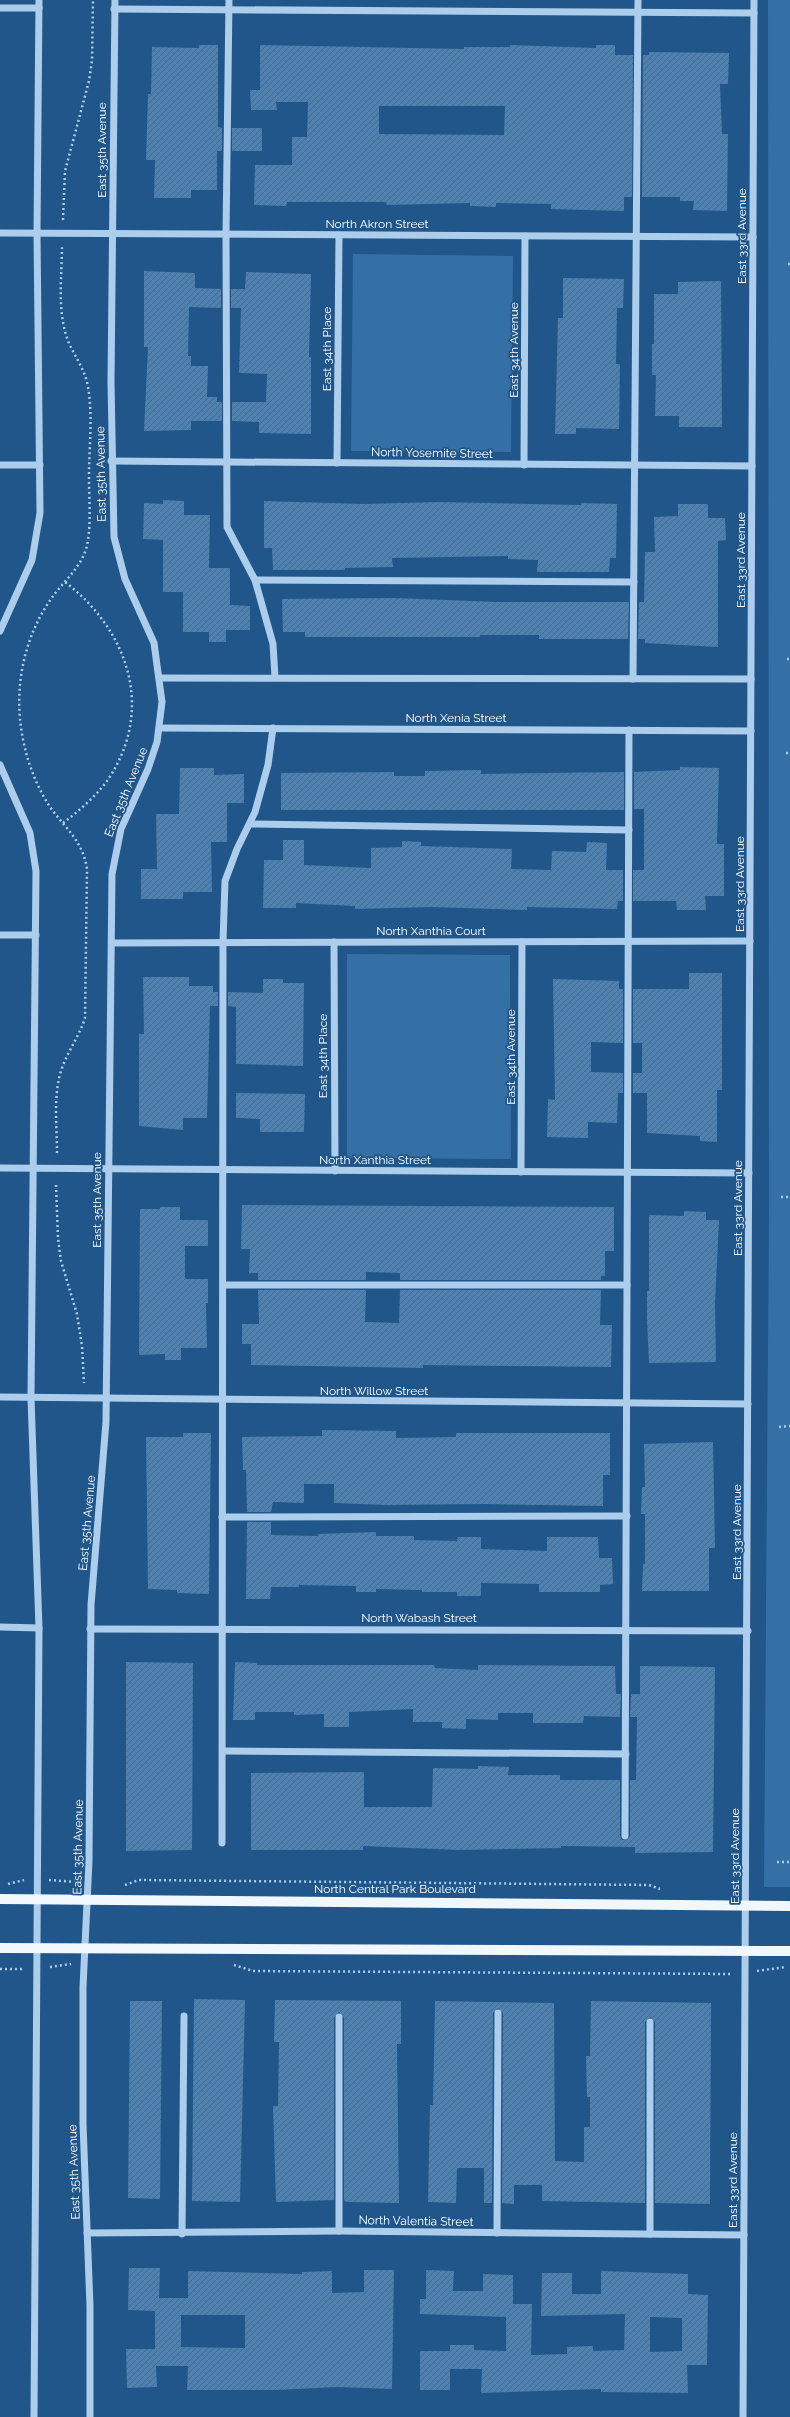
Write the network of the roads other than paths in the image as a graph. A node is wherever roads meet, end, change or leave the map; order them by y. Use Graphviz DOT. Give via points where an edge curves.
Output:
graph roads {
  1 [pos="39,0"];
  2 [pos="114,0"];
  3 [pos="229,0"];
  4 [pos="638,0"];
  5 [pos="754,0"];
  6 [pos="0,8"];
  7 [pos="39,8"];
  8 [pos="114,9"];
  9 [pos="229,10"];
  10 [pos="638,12"];
  11 [pos="754,13"];
  12 [pos="0,233"];
  13 [pos="37,234"];
  14 [pos="113,234"];
  15 [pos="226,234"];
  16 [pos="339,235"];
  17 [pos="525,236"];
  18 [pos="636,237"];
  19 [pos="753,237"];
  20 [pos="111,461"];
  21 [pos="228,462"];
  22 [pos="337,463"];
  23 [pos="0,465"];
  24 [pos="40,465"];
  25 [pos="524,465"];
  26 [pos="635,466"];
  27 [pos="752,466"];
  28 [pos="255,580"];
  29 [pos="634,582"];
  30 [pos="0,631"];
  31 [pos="275,677"];
  32 [pos="160,678"];
  33 [pos="633,679"];
  34 [pos="751,679"];
  35 [pos="160,728"];
  36 [pos="273,728"];
  37 [pos="629,730"];
  38 [pos="751,732"];
  39 [pos="0,765"];
  40 [pos="250,824"];
  41 [pos="629,830"];
  42 [pos="0,935"];
  43 [pos="36,935"];
  44 [pos="750,941"];
  45 [pos="223,942"];
  46 [pos="334,942"];
  47 [pos="522,942"];
  48 [pos="629,942"];
  49 [pos="112,943"];
  50 [pos="0,1168"];
  51 [pos="33,1169"];
  52 [pos="108,1169"];
  53 [pos="224,1170"];
  54 [pos="335,1171"];
  55 [pos="521,1172"];
  56 [pos="628,1172"];
  57 [pos="749,1173"];
  58 [pos="224,1285"];
  59 [pos="627,1285"];
  60 [pos="0,1397"];
  61 [pos="107,1397"];
  62 [pos="31,1398"];
  63 [pos="224,1401"];
  64 [pos="627,1403"];
  65 [pos="748,1404"];
  66 [pos="627,1516"];
  67 [pos="222,1517"];
  68 [pos="0,1627"];
  69 [pos="39,1628"];
  70 [pos="223,1628"];
  71 [pos="90,1629"];
  72 [pos="626,1630"];
  73 [pos="748,1631"];
  74 [pos="223,1751"];
  75 [pos="626,1754"];
  76 [pos="625,1836"];
  77 [pos="222,1843"];
  78 [pos="0,1899"];
  79 [pos="38,1899"];
  80 [pos="88,1899"];
  81 [pos="746,1905"];
  82 [pos="790,1906"];
  83 [pos="0,1948"];
  84 [pos="38,1948"];
  85 [pos="85,1948"];
  86 [pos="745,1951"];
  87 [pos="790,1951"];
  88 [pos="498,2013"];
  89 [pos="184,2016"];
  90 [pos="339,2017"];
  91 [pos="650,2022"];
  92 [pos="339,2230"];
  93 [pos="496,2232"];
  94 [pos="87,2233"];
  95 [pos="182,2234"];
  96 [pos="650,2234"];
  97 [pos="744,2235"];
  98 [pos="34,2417"];
  99 [pos="90,2417"];
  100 [pos="743,2417"];
  1 -- 7 [label="street"];
  2 -- 8 [label="street, East 35th Avenue"];
  3 -- 9 [label="street"];
  4 -- 10 [label="street"];
  5 -- 11 [label="street, East 33rd Avenue"];
  6 -- 7 [label="street"];
  7 -- 13 [label="street"];
  8 -- 9 [label="street"];
  8 -- 14 [label="street, East 35th Avenue"];
  9 -- 10 [label="street"];
  9 -- 15 [label="street"];
  10 -- 11 [label="street"];
  10 -- 18 [label="street"];
  11 -- 19 [label="street, East 33rd Avenue"];
  12 -- 13 [label="street, North Akron Street"];
  13 -- 14 [label="street, North Akron Street"];
  13 -- 24 [label="street"];
  14 -- 15 [label="street, North Akron Street"];
  14 -- 20 [label="street, East 35th Avenue"];
  15 -- 16 [label="street, North Akron Street"];
  15 -- 21 [label="street"];
  16 -- 17 [label="street, North Akron Street"];
  16 -- 22 [label="street, East 34th Place"];
  17 -- 18 [label="street, North Akron Street"];
  17 -- 25 [label="street, East 34th Avenue"];
  18 -- 19 [label="street, North Akron Street"];
  18 -- 26 [label="street"];
  19 -- 27 [label="street, East 33rd Avenue"];
  20 -- 21 [label="street, North Yosemite Street"];
  20 -- 32 [label="street, East 35th Avenue" via="115,548 125,579 154,643"];
  21 -- 22 [label="street, North Yosemite Street"];
  21 -- 28 [label="street" via="227,527"];
  22 -- 25 [label="street, North Yosemite Street"];
  23 -- 24 [label="street"];
  24 -- 30 [label="street" via="40,513 36,541 26,576"];
  25 -- 26 [label="street, North Yosemite Street"];
  26 -- 27 [label="street, North Yosemite Street"];
  26 -- 29 [label="street"];
  27 -- 34 [label="street, East 33rd Avenue"];
  28 -- 29 [label="street"];
  28 -- 31 [label="street" via="273,644"];
  29 -- 33 [label="street"];
  31 -- 32 [label="street"];
  31 -- 33 [label="street"];
  32 -- 35 [label="street, East 35th Avenue"];
  33 -- 34 [label="street"];
  34 -- 38 [label="street, East 33rd Avenue"];
  35 -- 36 [label="street, North Xenia Street"];
  35 -- 49 [label="street, East 35th Avenue" via="148,769 121,829 115,851 112,874"];
  36 -- 37 [label="street, North Xenia Street"];
  36 -- 40 [label="street" via="268,765"];
  37 -- 38 [label="street, North Xenia Street"];
  37 -- 41 [label="street"];
  38 -- 44 [label="street, East 33rd Avenue"];
  39 -- 43 [label="street" via="25,818 34,852"];
  40 -- 41 [label="street"];
  40 -- 45 [label="street" via="225,882"];
  41 -- 48 [label="street"];
  42 -- 43 [label="street"];
  43 -- 51 [label="street"];
  44 -- 48 [label="street, North Xanthia Court"];
  44 -- 57 [label="street, East 33rd Avenue"];
  45 -- 46 [label="street, North Xanthia Court"];
  45 -- 49 [label="street, North Xanthia Court"];
  45 -- 53 [label="street"];
  46 -- 47 [label="street, North Xanthia Court"];
  46 -- 54 [label="street, East 34th Place"];
  47 -- 48 [label="street, North Xanthia Court"];
  47 -- 55 [label="street, East 34th Avenue"];
  48 -- 56 [label="street"];
  49 -- 52 [label="street, East 35th Avenue"];
  50 -- 51 [label="street, North Xanthia Street"];
  51 -- 52 [label="street, North Xanthia Street"];
  51 -- 62 [label="street"];
  52 -- 53 [label="street, North Xanthia Street"];
  52 -- 61 [label="street, East 35th Avenue"];
  53 -- 54 [label="street, North Xanthia Street"];
  53 -- 58 [label="street"];
  54 -- 55 [label="street, North Xanthia Street"];
  55 -- 56 [label="street, North Xanthia Street"];
  56 -- 57 [label="street, North Xanthia Street"];
  56 -- 59 [label="street"];
  57 -- 65 [label="street, East 33rd Avenue"];
  58 -- 59 [label="street"];
  58 -- 63 [label="street"];
  59 -- 64 [label="street"];
  60 -- 62 [label="street, North Willow Street"];
  61 -- 62 [label="street, North Willow Street"];
  61 -- 63 [label="street, North Willow Street"];
  61 -- 71 [label="street, East 35th Avenue"];
  62 -- 69 [label="street"];
  63 -- 64 [label="street, North Willow Street"];
  63 -- 67 [label="street"];
  64 -- 65 [label="street, North Willow Street"];
  64 -- 66 [label="street"];
  65 -- 73 [label="street, East 33rd Avenue"];
  66 -- 67 [label="street"];
  66 -- 72 [label="street"];
  67 -- 70 [label="street"];
  68 -- 69 [label="street"];
  69 -- 79 [label="street"];
  70 -- 71 [label="street, North Wabash Street"];
  70 -- 72 [label="street, North Wabash Street"];
  70 -- 74 [label="street"];
  71 -- 80 [label="street, East 35th Avenue"];
  72 -- 73 [label="street, North Wabash Street"];
  72 -- 75 [label="street"];
  73 -- 81 [label="street, East 33rd Avenue"];
  74 -- 75 [label="street"];
  74 -- 77 [label="street"];
  75 -- 76 [label="street"];
  78 -- 79 [label="main road, North Central Park Boulevard"];
  79 -- 80 [label="main road, North Central Park Boulevard"];
  79 -- 84 [label="street"];
  80 -- 81 [label="main road, North Central Park Boulevard"];
  80 -- 85 [label="street, East 35th Avenue"];
  81 -- 82 [label="main road, North Central Park Boulevard"];
  81 -- 86 [label="street, East 33rd Avenue"];
  83 -- 84 [label="main road"];
  84 -- 85 [label="main road"];
  84 -- 98 [label="street"];
  85 -- 86 [label="main road"];
  85 -- 94 [label="street, East 35th Avenue" via="83,2124"];
  86 -- 87 [label="main road"];
  86 -- 97 [label="street, East 33rd Avenue"];
  88 -- 93 [label="street"];
  89 -- 95 [label="street"];
  90 -- 92 [label="street"];
  91 -- 96 [label="street"];
  92 -- 93 [label="street, North Valentia Street"];
  92 -- 95 [label="street, North Valentia Street"];
  93 -- 96 [label="street, North Valentia Street"];
  94 -- 95 [label="street, North Valentia Street"];
  94 -- 99 [label="street, East 35th Avenue"];
  96 -- 97 [label="street, North Valentia Street"];
  97 -- 100 [label="street, East 33rd Avenue"];
}
